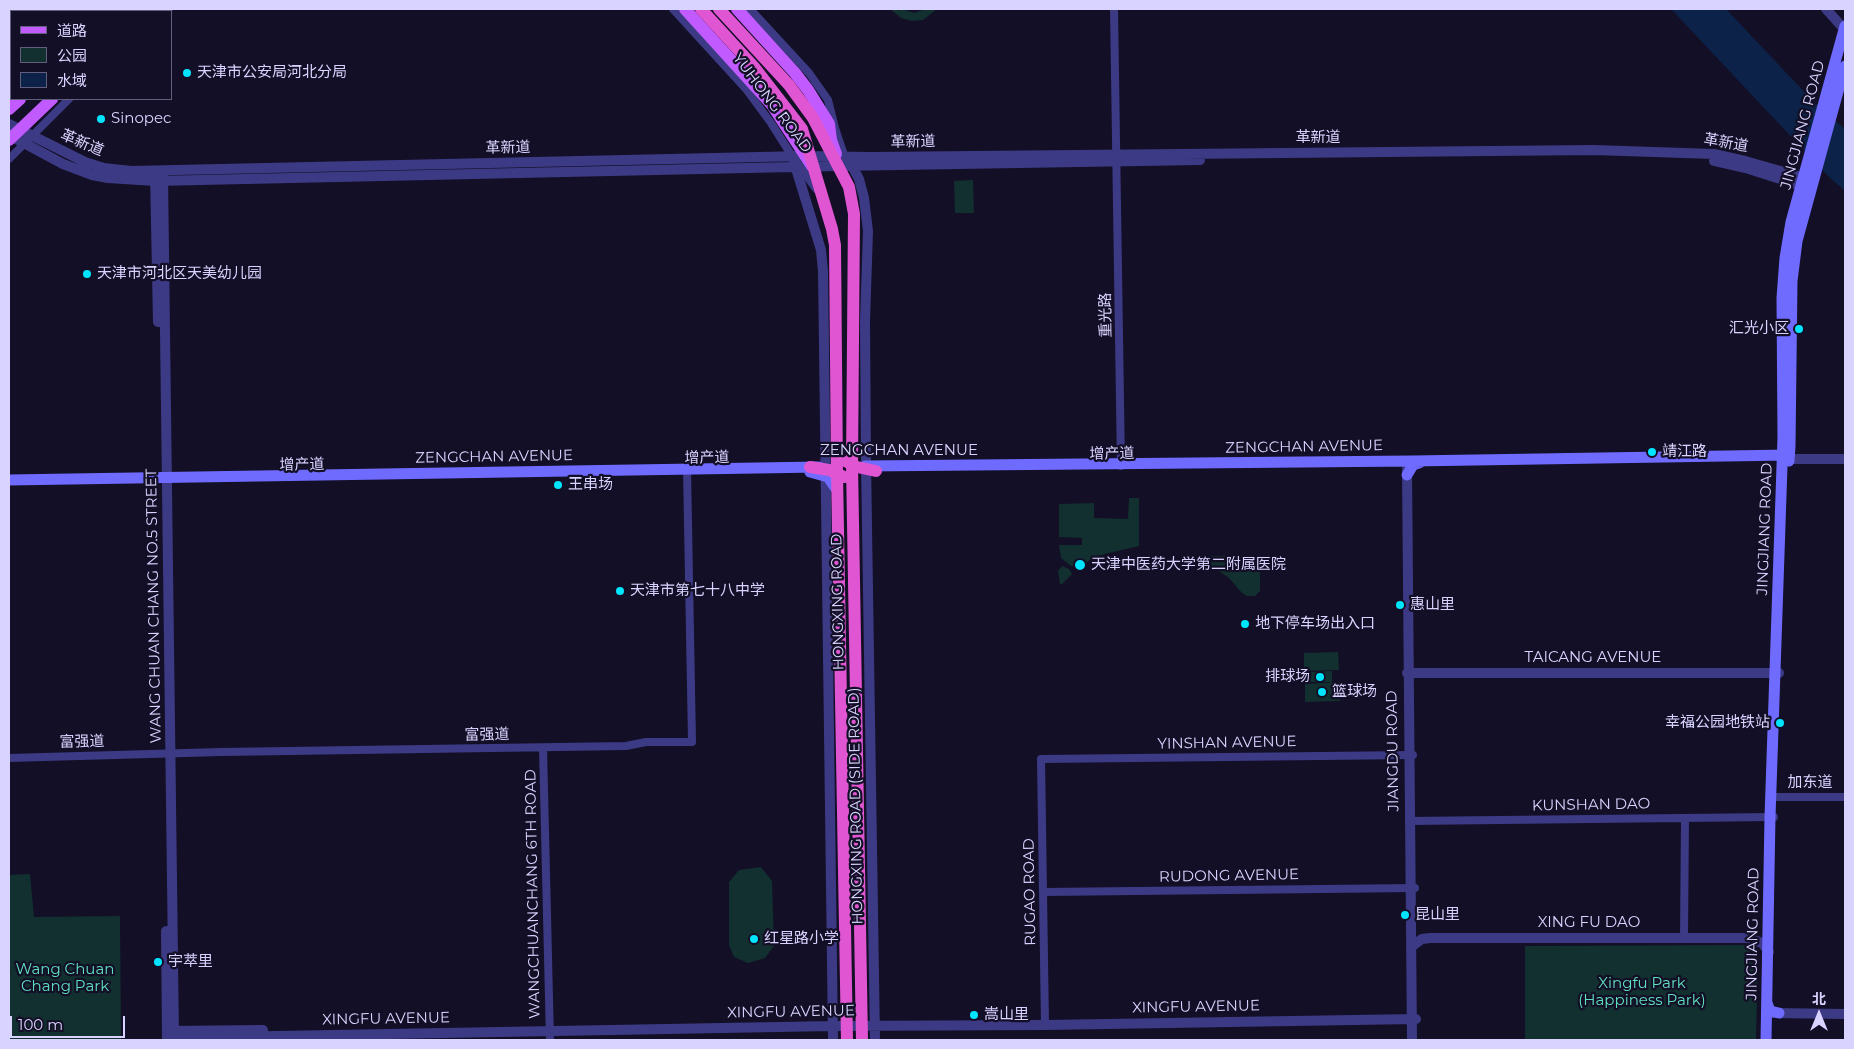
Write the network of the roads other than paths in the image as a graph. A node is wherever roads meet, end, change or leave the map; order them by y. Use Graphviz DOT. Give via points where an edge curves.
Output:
graph roads {
  1 [pos="673,9"];
  2 [pos="685,9"];
  3 [pos="701,9"];
  4 [pos="719,9"];
  5 [pos="737,9"];
  6 [pos="750,9"];
  7 [pos="1114,9"];
  8 [pos="1826,9"];
  9 [pos="1832,9"];
  10 [pos="1845,27"];
  11 [pos="1842,48"];
  12 [pos="770,54"];
  13 [pos="1845,66"];
  14 [pos="750,71"];
  15 [pos="19,100"];
  16 [pos="51,100"];
  17 [pos="68,100"];
  18 [pos="9,109"];
  19 [pos="11,133"];
  20 [pos="28,140"];
  21 [pos="1117,158"];
  22 [pos="9,159"];
  23 [pos="802,161"];
  24 [pos="842,161"];
  25 [pos="159,176"];
  26 [pos="1809,177"];
  27 [pos="1786,437"];
  28 [pos="1845,455"];
  29 [pos="1845,459"];
  30 [pos="1779,461"];
  31 [pos="1121,466"];
  32 [pos="1410,467"];
  33 [pos="810,469"];
  34 [pos="851,470"];
  35 [pos="687,471"];
  36 [pos="9,480"];
  37 [pos="164,480"];
  38 [pos="9,485"];
  39 [pos="852,490"];
  40 [pos="1410,673"];
  41 [pos="1777,673"];
  42 [pos="543,748"];
  43 [pos="167,754"];
  44 [pos="1411,755"];
  45 [pos="9,758"];
  46 [pos="1041,759"];
  47 [pos="1775,797"];
  48 [pos="1845,797"];
  49 [pos="1772,817"];
  50 [pos="1685,818"];
  51 [pos="1412,821"];
  52 [pos="1413,888"];
  53 [pos="1044,892"];
  54 [pos="1416,927"];
  55 [pos="1768,928"];
  56 [pos="1430,938"];
  57 [pos="1684,938"];
  58 [pos="1749,938"];
  59 [pos="1413,944"];
  60 [pos="1769,953"];
  61 [pos="1771,1010"];
  62 [pos="1845,1012"];
  63 [pos="1410,1017"];
  64 [pos="1045,1022"];
  65 [pos="833,1023"];
  66 [pos="847,1023"];
  67 [pos="868,1023"];
  68 [pos="550,1032"];
  69 [pos="400,1034"];
  70 [pos="171,1036"];
  71 [pos="833,1040"];
  72 [pos="847,1040"];
  73 [pos="862,1040"];
  74 [pos="875,1040"];
  75 [pos="1412,1040"];
  76 [pos="1416,1040"];
  77 [pos="1768,1040"];
  1 -- 23 [label="street, YUHONG ROAD" via="746,90"];
  2 -- 14 [label="main road"];
  3 -- 14 [label="highway, YUHONG ROAD"];
  4 -- 12 [label="highway, YUHONG ROAD"];
  5 -- 12 [label="main road"];
  6 -- 24 [label="street" via="828,100"];
  7 -- 21 [label="street, 重光路"];
  8 -- 10 [label="street"];
  9 -- 10 [label="street"];
  10 -- 11 [label="main road, JINGJIANG ROAD"];
  11 -- 26 [label="main road, JINGJIANG ROAD" via="1824,104"];
  12 -- 24 [label="highway, YUHONG ROAD"];
  13 -- 26 [label="main road, JINGJIANG ROAD"];
  14 -- 23 [label="highway, YUHONG ROAD" via="802,129"];
  15 -- 18 [label="main road"];
  16 -- 19 [label="main road"];
  17 -- 20 [label="street"];
  19 -- 20 [label="street, 革新道"];
  20 -- 22 [label="street"];
  20 -- 25 [label="street, 革新道" via="63,164 92,175 121,179"];
  21 -- 24 [label="street, 革新道"];
  21 -- 26 [label="street, 革新道" via="1594,150 1699,152"];
  21 -- 31 [label="street, 重光路"];
  23 -- 24 [label="street, 革新道"];
  23 -- 25 [label="street, 革新道"];
  23 -- 34 [label="street, HONGXING ROAD (SIDE ROAD)" via="822,261"];
  23 -- 34 [label="highway" via="822,196 832,229 837,442"];
  24 -- 34 [label="highway, HONGXING ROAD" via="854,214"];
  24 -- 34 [label="street, HONGXING ROAD (SIDE ROAD)" via="859,179 868,230 865,321"];
  25 -- 37 [label="street, WANG CHUAN CHANG NO.5 STREET"];
  26 -- 27 [label="main road, JINGJIANG ROAD" via="1792,281"];
  27 -- 30 [label="main road, JINGJIANG ROAD"];
  27 -- 30 [label="main road" via="1777,450"];
  28 -- 30 [label="street"];
  29 -- 30 [label="street"];
  30 -- 32 [label="main road, ZENGCHAN AVENUE" via="1427,463"];
  30 -- 41 [label="main road, JINGJIANG ROAD"];
  31 -- 32 [label="main road, ZENGCHAN AVENUE"];
  31 -- 34 [label="main road, 增产道"];
  32 -- 40 [label="street, JIANGDU ROAD"];
  33 -- 34 [label="highway"];
  33 -- 35 [label="main road, ZENGCHAN AVENUE"];
  34 -- 39 [label="highway"];
  34 -- 39 [label="highway" via="858,478"];
  34 -- 65 [label="street, HONGXING ROAD (SIDE ROAD)"];
  34 -- 66 [label="highway, HONGXING ROAD" via="837,490"];
  34 -- 67 [label="street, HONGXING ROAD (SIDE ROAD)"];
  35 -- 37 [label="main road, 增产道"];
  35 -- 42 [label="street, 富强道" via="692,742"];
  36 -- 37 [label="main road"];
  37 -- 38 [label="main road, 增产道"];
  37 -- 43 [label="street, WANG CHUAN CHANG NO.5 STREET"];
  39 -- 67 [label="highway, HONGXING ROAD"];
  40 -- 41 [label="street, TAICANG AVENUE"];
  40 -- 44 [label="street, JIANGDU ROAD"];
  41 -- 47 [label="main road, JINGJIANG ROAD"];
  41 -- 49 [label="main road, JINGJIANG ROAD"];
  42 -- 43 [label="street, 富强道"];
  42 -- 68 [label="street, WANGCHUANCHANG 6TH ROAD"];
  43 -- 45 [label="street, 富强道"];
  43 -- 70 [label="street, WANG CHUAN CHANG NO.5 STREET"];
  44 -- 46 [label="street, YINSHAN AVENUE"];
  44 -- 51 [label="street, JIANGDU ROAD"];
  46 -- 53 [label="street, RUGAO ROAD"];
  47 -- 48 [label="street, 加东道"];
  47 -- 49 [label="main road, JINGJIANG ROAD"];
  49 -- 50 [label="street, KUNSHAN DAO"];
  49 -- 55 [label="main road, JINGJIANG ROAD"];
  49 -- 60 [label="main road, JINGJIANG ROAD"];
  50 -- 51 [label="street, KUNSHAN DAO"];
  50 -- 57 [label="street"];
  51 -- 52 [label="street, JIANGDU ROAD"];
  52 -- 53 [label="street, RUDONG AVENUE"];
  52 -- 54 [label="street, JIANGDU ROAD"];
  52 -- 59 [label="street, JIANGDU ROAD"];
  53 -- 64 [label="street, RUGAO ROAD"];
  54 -- 56 [label="street"];
  54 -- 59 [label="street, JIANGDU ROAD"];
  55 -- 58 [label="street, XING FU DAO"];
  55 -- 60 [label="main road, JINGJIANG ROAD"];
  56 -- 57 [label="street, XING FU DAO"];
  56 -- 59 [label="street, XING FU DAO"];
  57 -- 58 [label="street, XING FU DAO"];
  58 -- 60 [label="street" via="1762,943"];
  59 -- 63 [label="street, JIANGDU ROAD" via="1414,1004"];
  60 -- 61 [label="main road, JINGJIANG ROAD"];
  61 -- 62 [label="street"];
  61 -- 77 [label="main road, JINGJIANG ROAD"];
  63 -- 64 [label="street, XINGFU AVENUE"];
  63 -- 75 [label="street, JIANGDU ROAD"];
  63 -- 76 [label="street, JIANGDU ROAD"];
  64 -- 67 [label="street, XINGFU AVENUE"];
  65 -- 66 [label="street, XINGFU AVENUE"];
  65 -- 68 [label="street, XINGFU AVENUE"];
  65 -- 71 [label="street, HONGXING ROAD (SIDE ROAD)"];
  66 -- 67 [label="street, XINGFU AVENUE"];
  66 -- 72 [label="highway, HONGXING ROAD"];
  67 -- 73 [label="highway, HONGXING ROAD"];
  67 -- 74 [label="street, HONGXING ROAD (SIDE ROAD)"];
  68 -- 69 [label="street, XINGFU AVENUE"];
  69 -- 70 [label="street, XINGFU AVENUE"];
}
